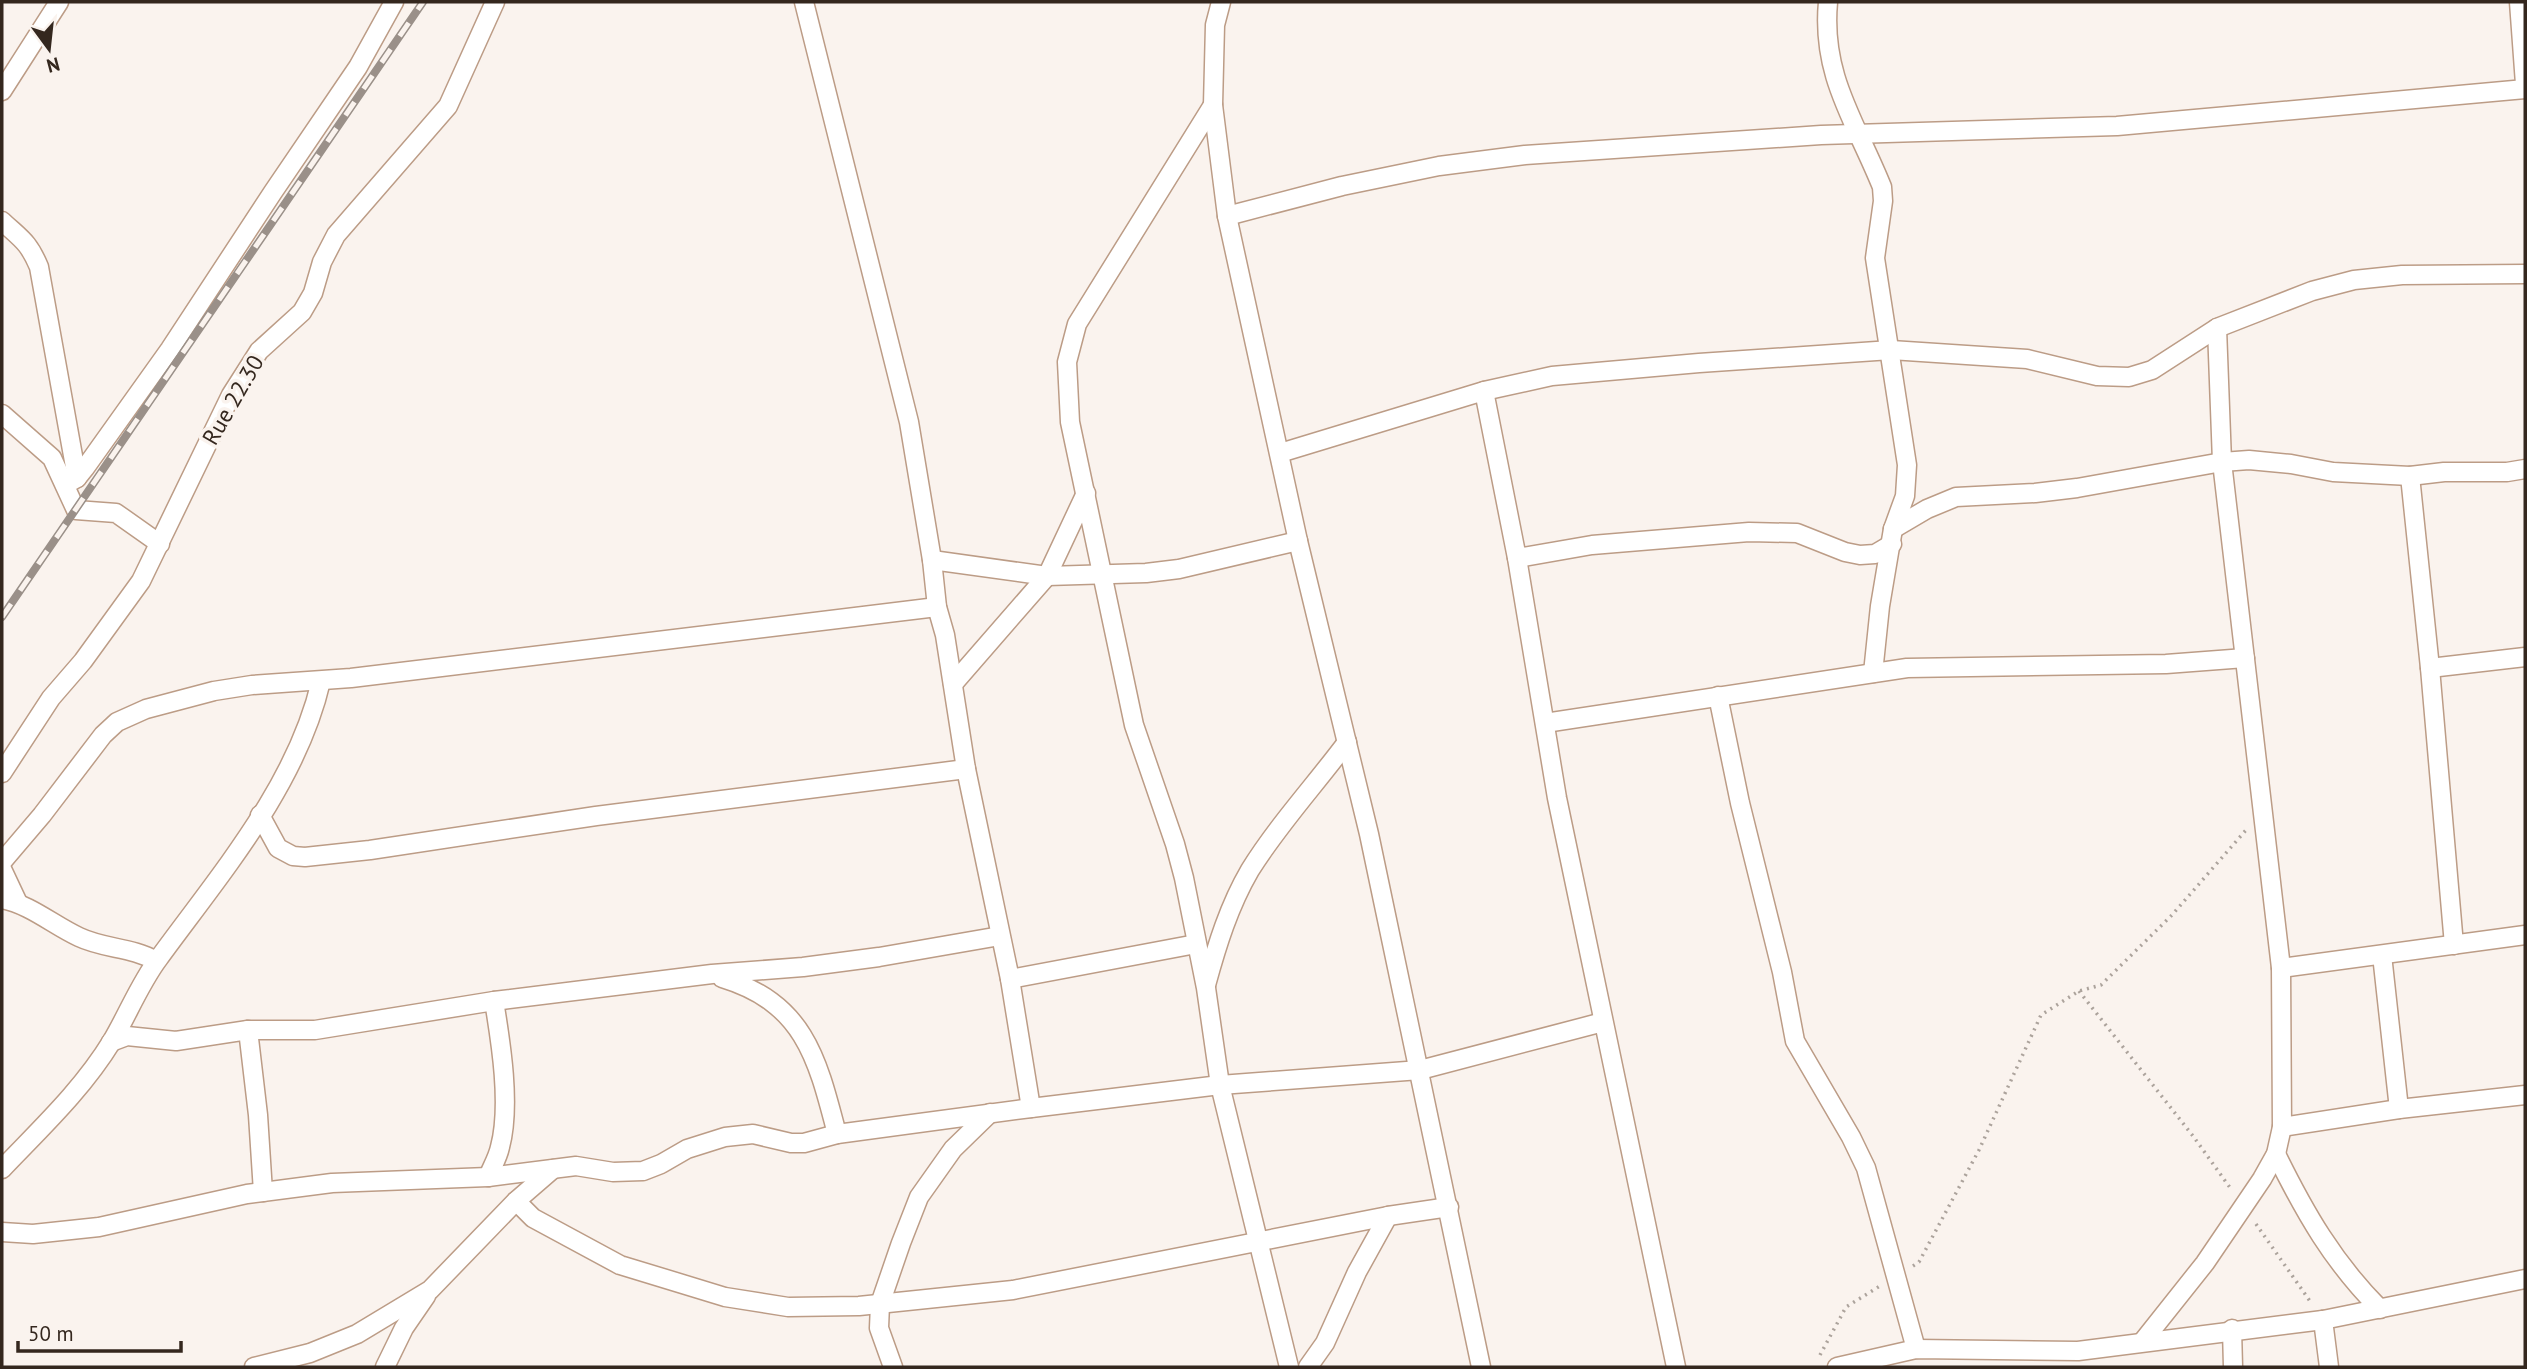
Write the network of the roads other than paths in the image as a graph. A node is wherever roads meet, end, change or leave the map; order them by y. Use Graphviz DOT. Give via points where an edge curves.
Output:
graph roads {
  1 [pos="59,2"];
  2 [pos="394,2"];
  3 [pos="495,2"];
  4 [pos="804,2"];
  5 [pos="1221,2"];
  6 [pos="1828,2"];
  7 [pos="2519,2"];
  8 [pos="2525,87"];
  9 [pos="2,91"];
  10 [pos="1213,105"];
  11 [pos="1858,135"];
  12 [pos="1227,216"];
  13 [pos="2,221"];
  14 [pos="2525,274"];
  15 [pos="2217,328"];
  16 [pos="1891,350"];
  17 [pos="1484,391"];
  18 [pos="2,414"];
  19 [pos="1280,453"];
  20 [pos="2222,462"];
  21 [pos="2525,469"];
  22 [pos="2410,476"];
  23 [pos="71,481"];
  24 [pos="1086,493"];
  25 [pos="1893,536"];
  26 [pos="1298,541"];
  27 [pos="160,544"];
  28 [pos="1517,558"];
  29 [pos="932,560"];
  30 [pos="1103,575"];
  31 [pos="1047,576"];
  32 [pos="937,607"];
  33 [pos="2525,657"];
  34 [pos="2245,658"];
  35 [pos="2430,668"];
  36 [pos="1873,673"];
  37 [pos="321,681"];
  38 [pos="953,684"];
  39 [pos="1718,696"];
  40 [pos="1545,723"];
  41 [pos="1347,742"];
  42 [pos="966,769"];
  43 [pos="2,773"];
  44 [pos="260,816"];
  45 [pos="2,862"];
  46 [pos="2,869"];
  47 [pos="10,901"];
  48 [pos="2525,935"];
  49 [pos="1000,936"];
  50 [pos="1196,944"];
  51 [pos="2454,945"];
  52 [pos="2382,955"];
  53 [pos="156,961"];
  54 [pos="2281,968"];
  55 [pos="712,974"];
  56 [pos="1010,979"];
  57 [pos="1206,988"];
  58 [pos="494,1001"];
  59 [pos="1603,1022"];
  60 [pos="248,1030"];
  61 [pos="111,1042"];
  62 [pos="1420,1070"];
  63 [pos="1220,1086"];
  64 [pos="2525,1095"];
  65 [pos="1031,1108"];
  66 [pos="2399,1109"];
  67 [pos="990,1113"];
  68 [pos="2282,1127"];
  69 [pos="837,1133"];
  70 [pos="2276,1154"];
  71 [pos="553,1169"];
  72 [pos="2,1170"];
  73 [pos="488,1177"];
  74 [pos="263,1192"];
  75 [pos="516,1201"];
  76 [pos="1449,1206"];
  77 [pos="1388,1216"];
  78 [pos="2,1232"];
  79 [pos="1259,1243"];
  80 [pos="2525,1279"];
  81 [pos="430,1290"];
  82 [pos="880,1304"];
  83 [pos="2380,1309"];
  84 [pos="2323,1320"];
  85 [pos="2232,1329"];
  86 [pos="2143,1341"];
  87 [pos="1916,1349"];
  88 [pos="254,1367"];
  89 [pos="385,1367"];
  90 [pos="893,1367"];
  91 [pos="1289,1367"];
  92 [pos="1308,1367"];
  93 [pos="1481,1367"];
  94 [pos="1676,1367"];
  95 [pos="1838,1367"];
  96 [pos="2233,1367"];
  97 [pos="2329,1367"];
  1 -- 9 [label="street"];
  2 -- 23 [label="street" via="358,67 170,349"];
  3 -- 27 [label="street, Rue 22.30" via="447,106 336,235 302,312 259,351 231,395"];
  4 -- 29 [label="street" via="909,422"];
  5 -- 10 [label="street" via="1215,25"];
  6 -- 11 [label="street" via="1835,82"];
  7 -- 8 [label="street"];
  8 -- 11 [label="street" via="2118,126"];
  10 -- 12 [label="street"];
  10 -- 24 [label="street" via="1077,324 1066,362 1070,422"];
  11 -- 12 [label="street" via="1525,155 1439,166"];
  11 -- 16 [label="street" via="1882,187 1875,258"];
  12 -- 19 [label="street"];
  13 -- 23 [label="street" via="31,248 38,267"];
  14 -- 15 [label="street" via="2354,280 2312,290"];
  15 -- 16 [label="street" via="2152,370 2129,377 2096,376 2027,359"];
  15 -- 20 [label="street"];
  16 -- 17 [label="street" via="1552,376"];
  16 -- 25 [label="street" via="1907,480"];
  17 -- 19 [label="street"];
  17 -- 28 [label="street"];
  18 -- 23 [label="street"];
  19 -- 26 [label="street"];
  20 -- 22 [label="street" via="2249,460 2333,472"];
  20 -- 25 [label="street" via="2056,491 1956,497 1927,509"];
  20 -- 34 [label="street"];
  21 -- 22 [label="street"];
  22 -- 35 [label="street"];
  23 -- 27 [label="street" via="76,510 116,513"];
  24 -- 30 [label="street"];
  24 -- 31 [label="street"];
  25 -- 28 [label="street" via="1875,554 1860,555 1797,533 1762,531 1592,545"];
  25 -- 36 [label="street"];
  26 -- 30 [label="street" via="1180,569"];
  26 -- 41 [label="street"];
  27 -- 43 [label="street, Rue 22.30" via="121,610 51,698"];
  28 -- 40 [label="street"];
  29 -- 31 [label="street"];
  29 -- 32 [label="street"];
  30 -- 31 [label="street"];
  30 -- 50 [label="street" via="1134,725 1175,844"];
  31 -- 38 [label="street"];
  32 -- 37 [label="street"];
  32 -- 38 [label="street"];
  33 -- 35 [label="street"];
  34 -- 36 [label="street" via="2166,664 1907,668"];
  34 -- 54 [label="street"];
  35 -- 51 [label="street"];
  36 -- 39 [label="street"];
  37 -- 44 [label="street" via="307,730"];
  37 -- 45 [label="street" via="214,691 146,709 117,722"];
  38 -- 42 [label="street"];
  39 -- 40 [label="street"];
  39 -- 87 [label="street" via="1795,1041 1866,1168"];
  40 -- 59 [label="street"];
  41 -- 57 [label="street" via="1250,871 1221,933"];
  41 -- 62 [label="street"];
  42 -- 44 [label="street" via="305,857 278,848"];
  42 -- 49 [label="street"];
  44 -- 53 [label="street"];
  46 -- 47 [label="street"];
  47 -- 53 [label="street" via="94,943"];
  48 -- 51 [label="street"];
  49 -- 55 [label="street" via="803,967"];
  49 -- 56 [label="street"];
  50 -- 56 [label="street"];
  50 -- 57 [label="street"];
  51 -- 52 [label="street"];
  52 -- 54 [label="street"];
  52 -- 66 [label="street"];
  53 -- 61 [label="street"];
  54 -- 68 [label="street"];
  55 -- 58 [label="street"];
  55 -- 69 [label="street" via="765,996 800,1030"];
  56 -- 65 [label="street"];
  57 -- 63 [label="street"];
  58 -- 60 [label="street" via="315,1030"];
  58 -- 73 [label="street" via="502,1062 503,1132"];
  59 -- 62 [label="street"];
  59 -- 94 [label="street"];
  60 -- 61 [label="street" via="176,1041 127,1036"];
  60 -- 74 [label="street"];
  61 -- 72 [label="street" via="82,1084"];
  62 -- 63 [label="street"];
  62 -- 76 [label="street"];
  63 -- 65 [label="street"];
  63 -- 79 [label="street"];
  64 -- 66 [label="street"];
  65 -- 67 [label="street"];
  66 -- 68 [label="street"];
  67 -- 69 [label="street"];
  67 -- 82 [label="street" via="953,1149 919,1197"];
  68 -- 70 [label="street"];
  69 -- 71 [label="street" via="804,1143 753,1134 725,1137 643,1171 576,1166"];
  70 -- 83 [label="street" via="2303,1210 2352,1281"];
  70 -- 86 [label="street" via="2205,1263"];
  71 -- 73 [label="street"];
  71 -- 75 [label="street"];
  73 -- 74 [label="street" via="353,1182"];
  74 -- 78 [label="street" via="99,1227 33,1234"];
  75 -- 81 [label="street"];
  75 -- 82 [label="street" via="533,1218 620,1265 725,1297 788,1307"];
  76 -- 77 [label="street"];
  76 -- 93 [label="street"];
  77 -- 79 [label="street"];
  77 -- 92 [label="street" via="1325,1343"];
  79 -- 82 [label="street" via="1013,1290"];
  79 -- 91 [label="street"];
  80 -- 83 [label="street"];
  81 -- 88 [label="street" via="357,1334 310,1353"];
  81 -- 89 [label="street"];
  82 -- 90 [label="street" via="879,1328"];
  83 -- 84 [label="street"];
  84 -- 85 [label="street"];
  84 -- 97 [label="street"];
  85 -- 86 [label="street"];
  85 -- 96 [label="street"];
  86 -- 87 [label="street" via="2078,1350"];
  87 -- 95 [label="street"];
}
